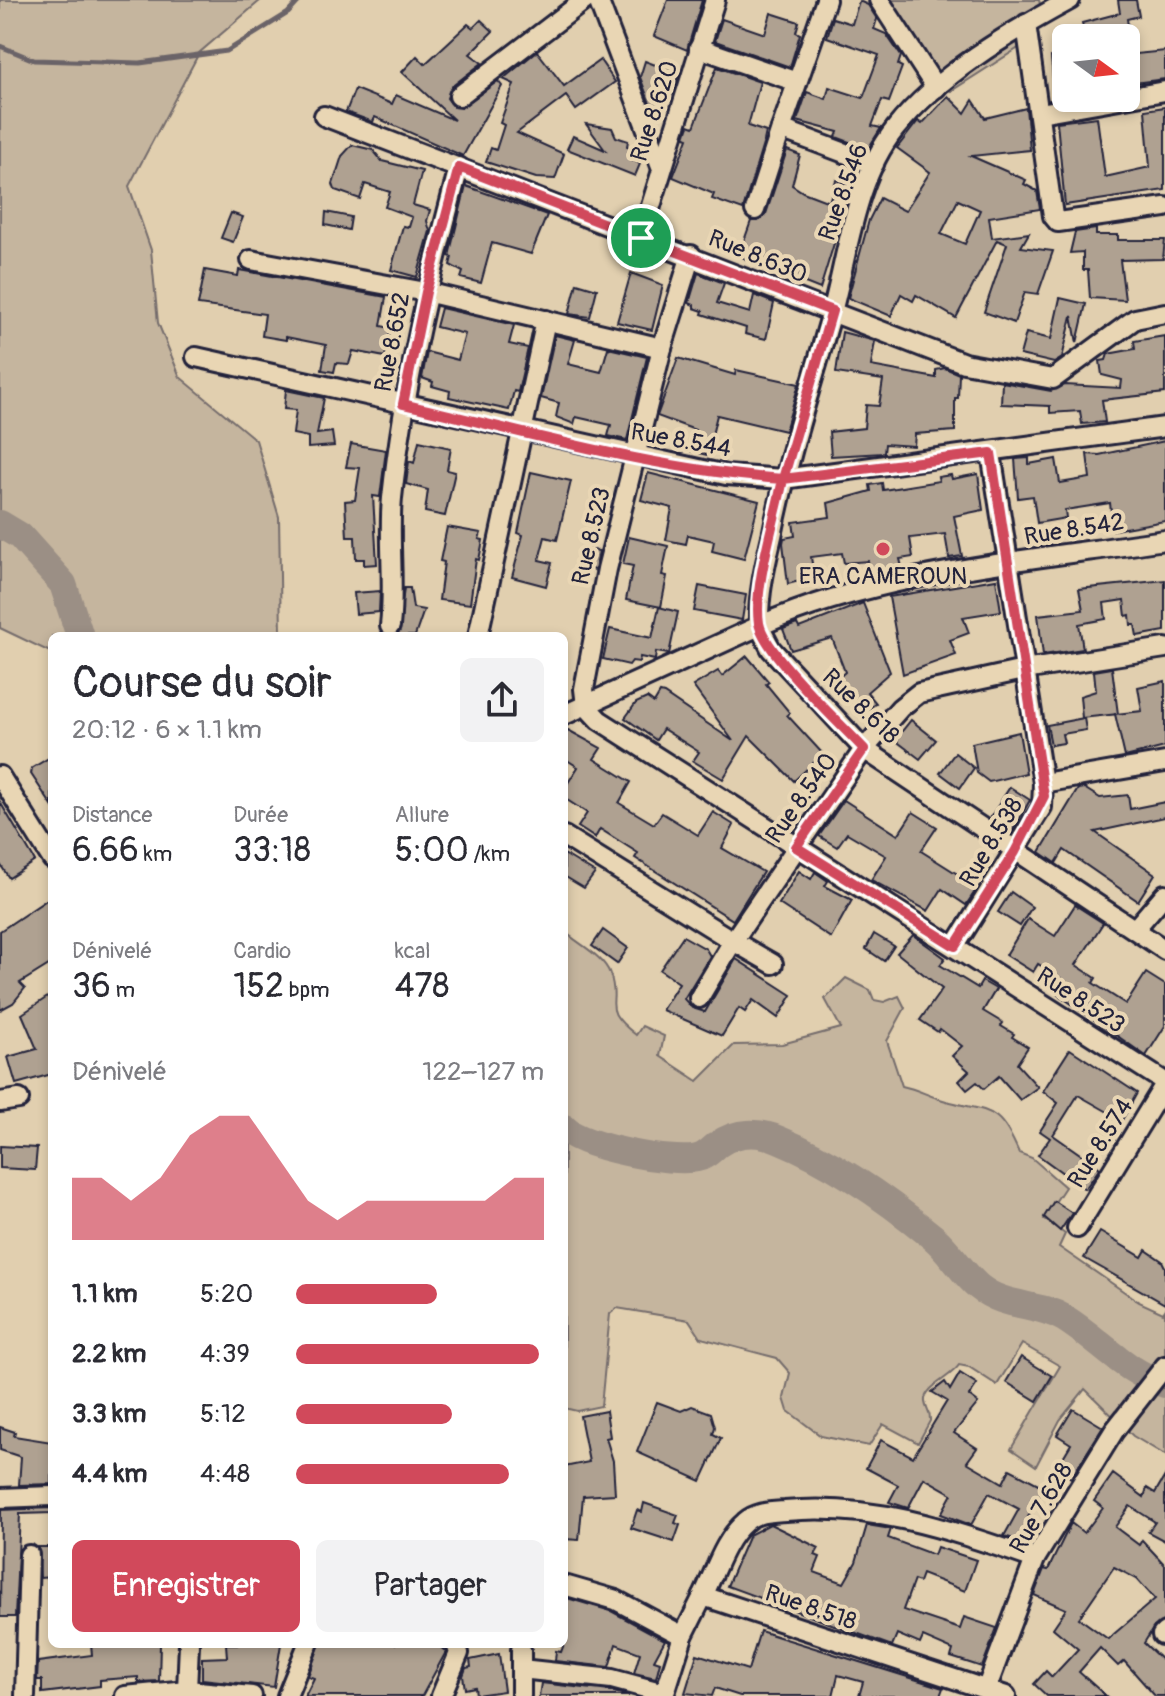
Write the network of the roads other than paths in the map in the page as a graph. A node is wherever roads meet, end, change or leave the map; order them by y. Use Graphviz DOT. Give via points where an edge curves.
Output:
graph roads {
  1 [pos="585,0"];
  2 [pos="598,0"];
  3 [pos="715,0"];
  4 [pos="826,0"];
  5 [pos="879,0"];
  6 [pos="1070,0"];
  7 [pos="1026,24"];
  8 [pos="699,48"];
  9 [pos="797,82"];
  10 [pos="936,88"];
  11 [pos="1165,91"];
  12 [pos="459,96"];
  13 [pos="1040,113"];
  14 [pos="324,116"];
  15 [pos="781,129"];
  16 [pos="874,164"];
  17 [pos="661,166"];
  18 [pos="459,167"];
  19 [pos="1165,207"];
  20 [pos="755,210"];
  21 [pos="641,238"];
  22 [pos="691,255"];
  23 [pos="251,260"];
  24 [pos="426,292"];
  25 [pos="832,311"];
  26 [pos="1165,313"];
  27 [pos="546,320"];
  28 [pos="662,348"];
  29 [pos="196,357"];
  30 [pos="403,404"];
  31 [pos="1165,427"];
  32 [pos="523,431"];
  33 [pos="991,453"];
  34 [pos="633,457"];
  35 [pos="783,479"];
  36 [pos="1165,540"];
  37 [pos="1006,564"];
  38 [pos="390,626"];
  39 [pos="759,626"];
  40 [pos="479,632"];
  41 [pos="1165,648"];
  42 [pos="1024,670"];
  43 [pos="586,706"];
  44 [pos="568,713"];
  45 [pos="864,749"];
  46 [pos="1165,762"];
  47 [pos="0,776"];
  48 [pos="1043,783"];
  49 [pos="568,838"];
  50 [pos="796,847"];
  51 [pos="1015,852"];
  52 [pos="48,853"];
  53 [pos="1165,894"];
  54 [pos="1135,929"];
  55 [pos="733,941"];
  56 [pos="955,946"];
  57 [pos="1165,950"];
  58 [pos="773,964"];
  59 [pos="699,998"];
  60 [pos="1165,1083"];
  61 [pos="1077,1228"];
  62 [pos="1165,1366"];
  63 [pos="48,1496"];
  64 [pos="0,1498"];
  65 [pos="29,1555"];
  66 [pos="1035,1559"];
  67 [pos="568,1586"];
  68 [pos="703,1596"];
  69 [pos="683,1636"];
  70 [pos="189,1648"];
  71 [pos="306,1648"];
  72 [pos="457,1648"];
  73 [pos="521,1650"];
  74 [pos="521,1669"];
  75 [pos="187,1690"];
  76 [pos="986,1690"];
  77 [pos="229,1695"];
  78 [pos="664,1695"];
  79 [pos="25,1696"];
  80 [pos="125,1696"];
  81 [pos="252,1696"];
  82 [pos="287,1696"];
  83 [pos="441,1696"];
  84 [pos="521,1696"];
  85 [pos="1006,1696"];
  1 -- 12 [label="street"];
  2 -- 17 [label="street"];
  3 -- 8 [label="street, Rue 8.620"];
  4 -- 9 [label="street"];
  5 -- 10 [label="street"];
  6 -- 7 [label="street, Rue 8.546"];
  7 -- 10 [label="street, Rue 8.546"];
  7 -- 13 [label="street"];
  8 -- 9 [label="street"];
  8 -- 17 [label="street, Rue 8.620"];
  9 -- 15 [label="street"];
  10 -- 16 [label="street, Rue 8.546" via="893,132"];
  11 -- 13 [label="street"];
  13 -- 19 [label="street" via="1058,222"];
  14 -- 18 [label="street, Rue 8.630"];
  15 -- 16 [label="street"];
  15 -- 20 [label="street"];
  16 -- 25 [label="street, Rue 8.546"];
  17 -- 21 [label="street, Rue 8.620"];
  18 -- 21 [label="street, Rue 8.630"];
  18 -- 24 [label="street, Rue 8.652"];
  21 -- 22 [label="street, Rue 8.630"];
  22 -- 25 [label="street, Rue 8.630"];
  22 -- 28 [label="street, Rue 8.523"];
  23 -- 24 [label="street"];
  24 -- 27 [label="street"];
  24 -- 30 [label="street, Rue 8.652"];
  25 -- 26 [label="street, Rue 8.630" via="964,363 1053,379 1135,319"];
  25 -- 35 [label="street, Rue 8.546"];
  27 -- 28 [label="street"];
  27 -- 32 [label="street"];
  28 -- 34 [label="street, Rue 8.523"];
  29 -- 30 [label="street, Rue 8.544"];
  30 -- 32 [label="street, Rue 8.544"];
  30 -- 38 [label="street, Rue 8.652" via="391,514"];
  31 -- 33 [label="street, Rue 8.544"];
  32 -- 34 [label="street, Rue 8.544"];
  32 -- 40 [label="street"];
  33 -- 35 [label="street, Rue 8.544"];
  33 -- 37 [label="street"];
  34 -- 35 [label="street, Rue 8.544" via="726,475"];
  34 -- 43 [label="street, Rue 8.523" via="584,689"];
  35 -- 39 [label="street, Rue 8.546" via="759,599"];
  36 -- 37 [label="street, Rue 8.542"];
  37 -- 39 [label="street, Rue 8.542" via="873,588 799,608"];
  37 -- 42 [label="street"];
  39 -- 43 [label="street"];
  39 -- 45 [label="street, Rue 8.618" via="771,649"];
  41 -- 42 [label="street, Rue 8.540"];
  42 -- 45 [label="street, Rue 8.540" via="919,693"];
  42 -- 48 [label="street"];
  43 -- 44 [label="street"];
  43 -- 50 [label="street, Rue 8.523" via="599,720"];
  45 -- 50 [label="street, Rue 8.540"];
  45 -- 51 [label="street, Rue 8.618"];
  46 -- 48 [label="street, Rue 8.538"];
  47 -- 52 [label="street"];
  48 -- 51 [label="street, Rue 8.538" via="1042,807"];
  49 -- 55 [label="street"];
  50 -- 55 [label="street, Rue 8.540"];
  50 -- 56 [label="street, Rue 8.523"];
  51 -- 54 [label="street, Rue 8.618"];
  51 -- 56 [label="street, Rue 8.538"];
  53 -- 54 [label="street"];
  54 -- 57 [label="street, Rue 8.618"];
  55 -- 58 [label="street"];
  55 -- 59 [label="street, Rue 8.540"];
  56 -- 60 [label="street, Rue 8.523"];
  60 -- 61 [label="street, Rue 8.574"];
  62 -- 66 [label="street, Rue 7.628" via="1114,1431"];
  63 -- 64 [label="street"];
  65 -- 79 [label="street"];
  66 -- 68 [label="street" via="892,1515 819,1508 758,1514 733,1535"];
  66 -- 76 [label="street, Rue 7.628"];
  67 -- 69 [label="street" via="616,1600"];
  68 -- 69 [label="street"];
  68 -- 76 [label="street, Rue 8.518"];
  69 -- 78 [label="street"];
  70 -- 75 [label="street"];
  71 -- 82 [label="street"];
  72 -- 83 [label="street"];
  73 -- 74 [label="street"];
  74 -- 78 [label="street" via="612,1679"];
  74 -- 84 [label="street"];
  75 -- 77 [label="street"];
  75 -- 80 [label="street"];
  76 -- 85 [label="street, Rue 8.518"];
  77 -- 81 [label="street"];
}
